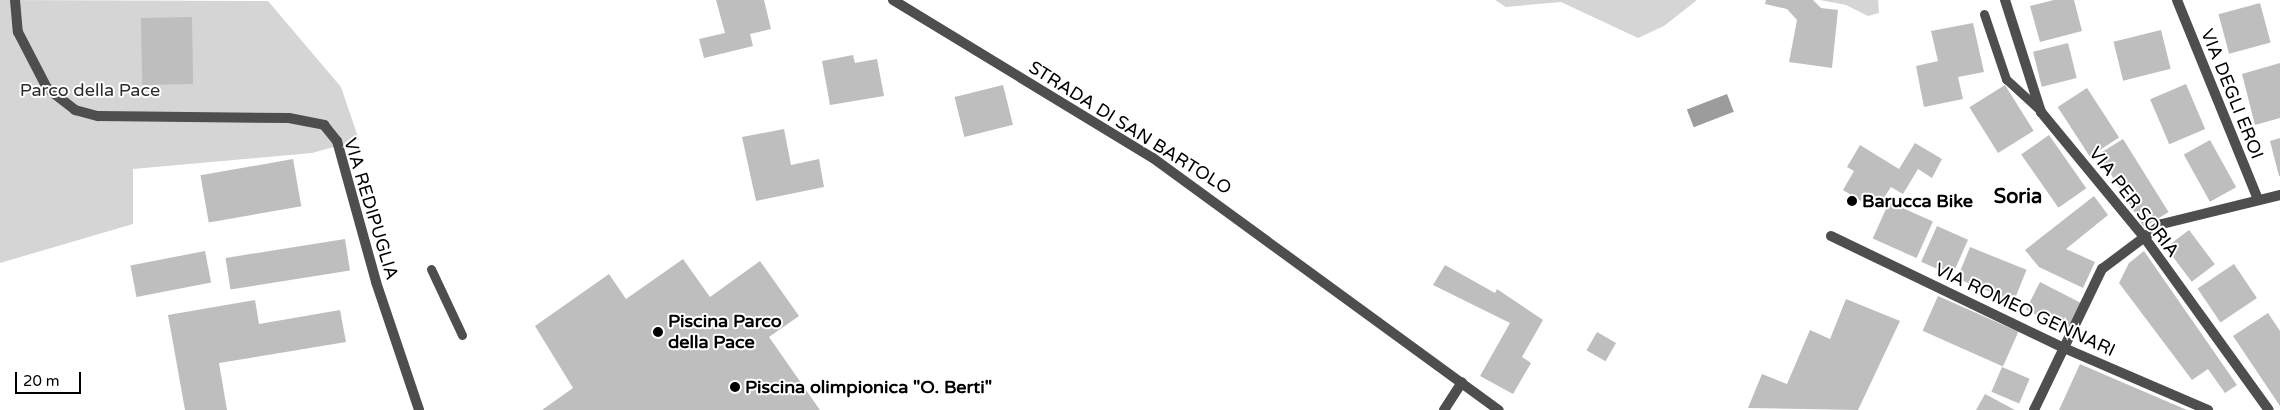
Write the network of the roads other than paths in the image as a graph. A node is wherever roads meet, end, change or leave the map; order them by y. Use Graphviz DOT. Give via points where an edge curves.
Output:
graph roads {
  1 [pos="15,0"];
  2 [pos="893,0"];
  3 [pos="2004,0"];
  4 [pos="2177,0"];
  5 [pos="1984,14"];
  6 [pos="2041,112"];
  7 [pos="2280,195"];
  8 [pos="2258,200"];
  9 [pos="1831,236"];
  10 [pos="2144,238"];
  11 [pos="431,269"];
  12 [pos="462,335"];
  13 [pos="2064,348"];
  14 [pos="1462,382"];
  15 [pos="419,410"];
  16 [pos="1444,410"];
  17 [pos="1499,410"];
  18 [pos="2034,410"];
  19 [pos="2208,410"];
  20 [pos="2269,410"];
  1 -- 15 [label="street, VIA REDIPUGLIA" via="18,32 47,88 75,110 98,116 289,118 324,125 337,141 376,282"];
  2 -- 14 [label="street, STRADA DI SAN BARTOLO" via="1153,158"];
  3 -- 6 [label="street, VIA PER SORIA"];
  4 -- 8 [label="street, VIA DEGLI EROI"];
  5 -- 6 [label="lane" via="2006,79"];
  6 -- 10 [label="street, VIA PER SORIA"];
  7 -- 8 [label="street"];
  8 -- 10 [label="street" via="2162,224"];
  9 -- 13 [label="street, VIA ROMEO GENNARI"];
  10 -- 13 [label="street" via="2102,268"];
  10 -- 20 [label="street, VIA PER SORIA"];
  11 -- 12 [label="lane"];
  13 -- 18 [label="street"];
  13 -- 19 [label="street, VIA ROMEO GENNARI"];
  14 -- 16 [label="street"];
  14 -- 17 [label="street, STRADA DI SAN BARTOLO"];
}
